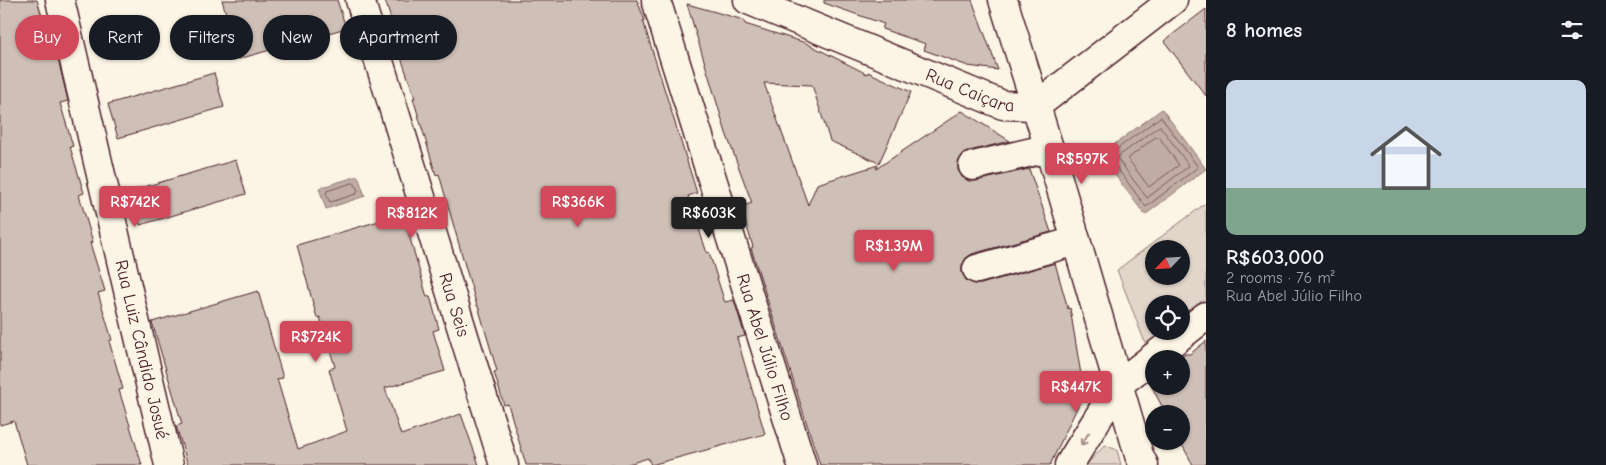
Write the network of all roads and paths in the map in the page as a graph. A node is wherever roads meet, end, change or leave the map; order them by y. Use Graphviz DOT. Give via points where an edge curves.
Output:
graph roads {
  1 [pos="60,0"];
  2 [pos="360,0"];
  3 [pos="656,0"];
  4 [pos="748,0"];
  5 [pos="1003,0"];
  6 [pos="1173,0"];
  7 [pos="1036,106"];
  8 [pos="1048,148"];
  9 [pos="973,166"];
  10 [pos="1076,241"];
  11 [pos="977,269"];
  12 [pos="1206,316"];
  13 [pos="1119,384"];
  14 [pos="169,465"];
  15 [pos="504,465"];
  16 [pos="802,465"];
  17 [pos="1069,465"];
  18 [pos="1144,465"];
  1 -- 14 [label="street, Rua Luiz Cândido Josué"];
  2 -- 15 [label="street, Rua Seis"];
  3 -- 16 [label="street, Rua Abel Júlio Filho"];
  4 -- 7 [label="street, Rua Caiçara" via="1003,105"];
  5 -- 7 [label="street"];
  6 -- 7 [label="street, Rua Caiçara"];
  7 -- 8 [label="street"];
  8 -- 9 [label="street"];
  8 -- 10 [label="street"];
  10 -- 11 [label="street"];
  10 -- 13 [label="street"];
  12 -- 13 [label="street"];
  13 -- 17 [label="street, one-way"];
  13 -- 18 [label="street"];
}
